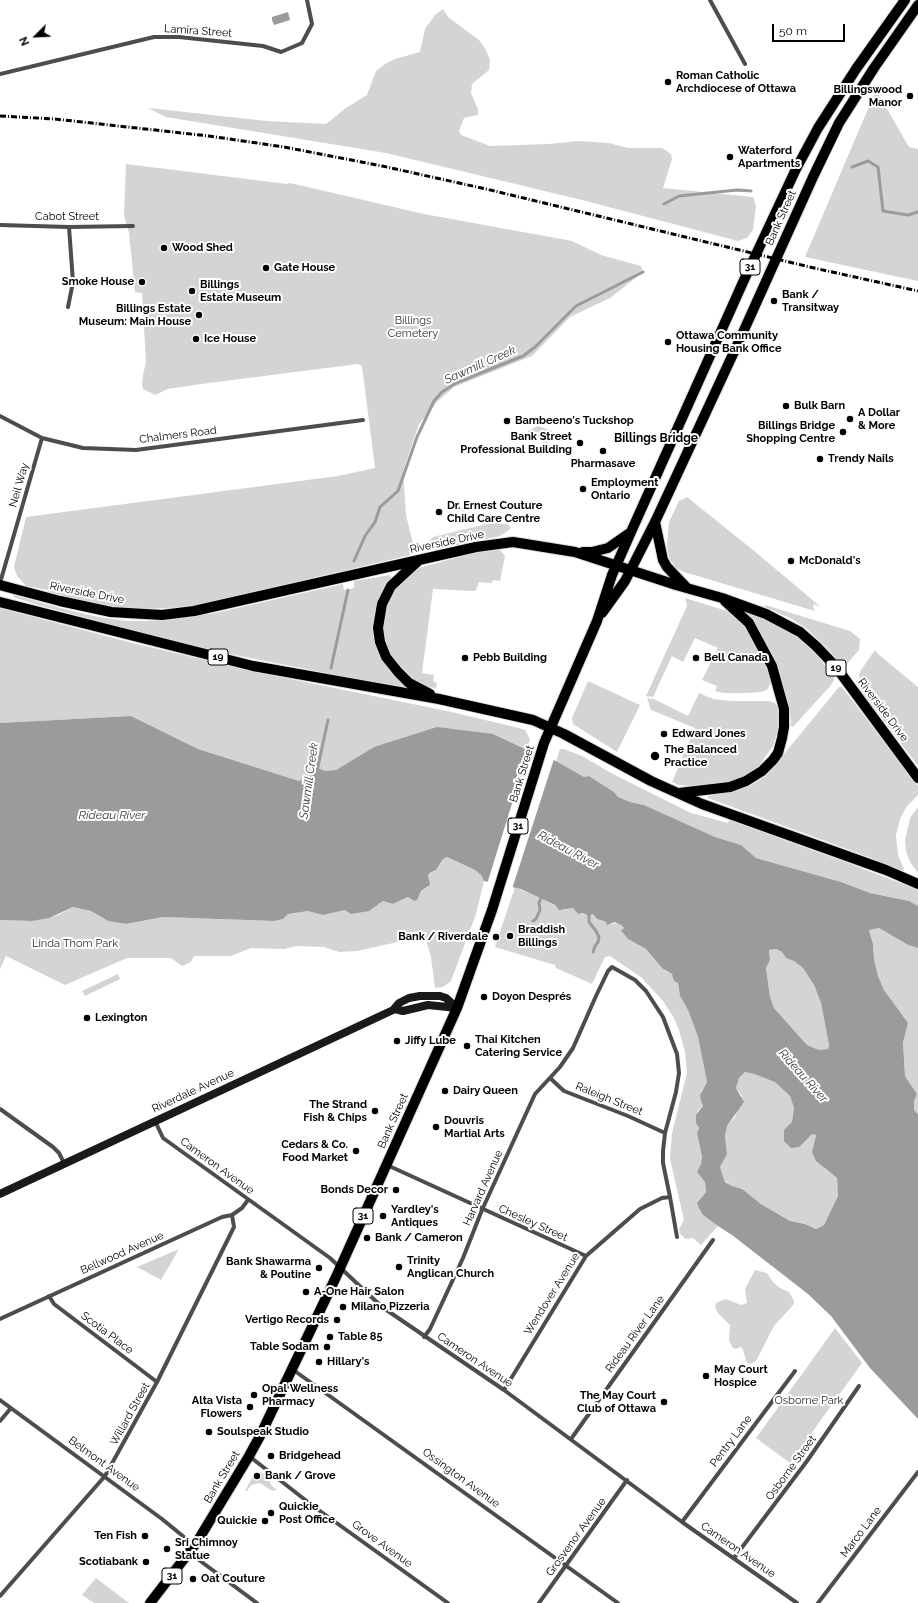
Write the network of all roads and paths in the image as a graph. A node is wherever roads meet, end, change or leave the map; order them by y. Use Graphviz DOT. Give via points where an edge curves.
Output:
graph roads {
  1 [pos="307,0"];
  2 [pos="710,0"];
  3 [pos="905,0"];
  4 [pos="918,5"];
  5 [pos="744,64"];
  6 [pos="0,74"];
  7 [pos="0,225"];
  8 [pos="133,226"];
  9 [pos="69,227"];
  10 [pos="68,307"];
  11 [pos="0,416"];
  12 [pos="363,420"];
  13 [pos="42,438"];
  14 [pos="655,522"];
  15 [pos="631,532"];
  16 [pos="575,552"];
  17 [pos="418,561"];
  18 [pos="616,566"];
  19 [pos="631,571"];
  20 [pos="0,584"];
  21 [pos="687,588"];
  22 [pos="722,598"];
  23 [pos="0,602"];
  24 [pos="597,621"];
  25 [pos="439,699"];
  26 [pos="550,727"];
  27 [pos="918,778"];
  28 [pos="677,793"];
  29 [pos="918,884"];
  30 [pos="457,1008"];
  31 [pos="550,1078"];
  32 [pos="0,1109"];
  33 [pos="155,1121"];
  34 [pos="665,1133"];
  35 [pos="64,1163"];
  36 [pos="387,1165"];
  37 [pos="0,1194"];
  38 [pos="670,1197"];
  39 [pos="248,1200"];
  40 [pos="482,1210"];
  41 [pos="232,1215"];
  42 [pos="676,1237"];
  43 [pos="713,1240"];
  44 [pos="586,1256"];
  45 [pos="340,1268"];
  46 [pos="49,1296"];
  47 [pos="0,1319"];
  48 [pos="424,1336"];
  49 [pos="292,1369"];
  50 [pos="794,1371"];
  51 [pos="157,1382"];
  52 [pos="859,1386"];
  53 [pos="504,1390"];
  54 [pos="0,1400"];
  55 [pos="11,1408"];
  56 [pos="0,1421"];
  57 [pos="571,1439"];
  58 [pos="249,1456"];
  59 [pos="918,1472"];
  60 [pos="105,1476"];
  61 [pos="627,1480"];
  62 [pos="682,1522"];
  63 [pos="192,1548"];
  64 [pos="734,1558"];
  65 [pos="567,1565"];
  66 [pos="0,1596"];
  67 [pos="150,1603"];
  68 [pos="257,1603"];
  69 [pos="448,1603"];
  70 [pos="539,1603"];
  71 [pos="618,1603"];
  72 [pos="797,1603"];
  73 [pos="818,1603"];
  1 -- 6 [label="street, Lamira Street" via="312,24 302,43 281,52 263,46 179,37 154,37"];
  2 -- 5 [label="street"];
  3 -- 15 [label="main road, Bank Street / 31" via="856,68 818,128 796,169"];
  4 -- 14 [label="main road, Bank Street / 31" via="874,68 836,130"];
  7 -- 9 [label="street, Cabot Street"];
  8 -- 9 [label="street, Cabot Street"];
  9 -- 10 [label="street" via="73,282"];
  11 -- 13 [label="street, Chalmers Road"];
  12 -- 13 [label="street, Chalmers Road" via="136,450 83,448"];
  13 -- 20 [label="street, Neil Way"];
  14 -- 19 [label="main road, Bank Street / 31"];
  14 -- 21 [label="main road" via="663,560"];
  15 -- 16 [label="main road" via="603,550"];
  15 -- 18 [label="main road, Bank Street / 31"];
  16 -- 17 [label="main road, Riverside Drive / 19" via="513,542 476,547"];
  16 -- 18 [label="main road, Riverside Drive / 19"];
  17 -- 20 [label="main road, Riverside Drive / 19" via="162,616 111,612"];
  17 -- 25 [label="main road" via="391,586 382,604 378,628 380,642 386,657 409,683"];
  18 -- 19 [label="main road, Riverside Drive / 19"];
  18 -- 24 [label="main road, Bank Street / 31"];
  19 -- 21 [label="main road, Riverside Drive / 19"];
  19 -- 24 [label="main road, Bank Street / 31"];
  21 -- 22 [label="main road, Riverside Drive / 19"];
  22 -- 27 [label="main road, Riverside Drive / 19" via="766,614 800,632 816,646 836,668"];
  22 -- 28 [label="main road" via="749,623 772,666 784,709 782,738 773,760 762,772 746,781 719,789"];
  23 -- 25 [label="main road, 19" via="253,666"];
  24 -- 26 [label="main road, Bank Street / 31"];
  25 -- 26 [label="main road, 19" via="533,720"];
  26 -- 28 [label="main road, 19"];
  26 -- 30 [label="main road, Bank Street / 31" via="492,910"];
  28 -- 29 [label="main road, 19"];
  30 -- 33 [label="street, Riverdale Avenue" via="446,998 409,998 399,1003 395,1009"];
  30 -- 36 [label="main road, Bank Street / 31"];
  31 -- 34 [label="street, Raleigh Street" via="564,1091"];
  31 -- 34 [label="street, Harvard Avenue" via="573,1048 612,967 635,980 646,991 663,1017 677,1054 679,1073"];
  31 -- 40 [label="street, Harvard Avenue" via="534,1094"];
  32 -- 35 [label="street" via="53,1147"];
  33 -- 35 [label="street, Riverdale Avenue"];
  33 -- 39 [label="street, Cameron Avenue" via="163,1138"];
  34 -- 38 [label="street" via="663,1163"];
  35 -- 37 [label="street, Riverdale Avenue"];
  36 -- 40 [label="street, Chesley Street"];
  36 -- 45 [label="main road, Bank Street / 31"];
  38 -- 42 [label="street"];
  38 -- 44 [label="street, Wendover Avenue" via="662,1198 640,1209"];
  39 -- 41 [label="street, Bellwood Avenue"];
  39 -- 45 [label="street, Cameron Avenue" via="330,1258"];
  40 -- 44 [label="street, Chesley Street"];
  40 -- 48 [label="street, Harvard Avenue" via="430,1329"];
  41 -- 46 [label="street, Bellwood Avenue" via="222,1217"];
  41 -- 51 [label="street, Willard Street" via="234,1228"];
  43 -- 57 [label="street, Rideau River Lane"];
  44 -- 53 [label="street, Wendover Avenue"];
  45 -- 48 [label="street, Cameron Avenue" via="382,1308"];
  45 -- 49 [label="main road, Bank Street / 31"];
  46 -- 47 [label="street, Bellwood Avenue"];
  46 -- 51 [label="street, Scotia Place" via="54,1304"];
  48 -- 53 [label="street, Cameron Avenue"];
  49 -- 58 [label="main road, Bank Street / 31"];
  49 -- 65 [label="street, Ossington Avenue"];
  50 -- 62 [label="street, Pentry Lane"];
  51 -- 60 [label="street, Willard Street"];
  52 -- 64 [label="street, Osborne Street" via="807,1461"];
  53 -- 57 [label="street, Cameron Avenue"];
  54 -- 55 [label="street, Belmont Avenue"];
  55 -- 56 [label="street"];
  55 -- 60 [label="street, Belmont Avenue"];
  57 -- 61 [label="street, Cameron Avenue"];
  58 -- 63 [label="main road, Bank Street / 31"];
  58 -- 69 [label="street, Grove Avenue" via="313,1506"];
  59 -- 73 [label="street, Marco Lane"];
  60 -- 63 [label="street, Belmont Avenue" via="184,1537"];
  60 -- 66 [label="street, Willard Street"];
  61 -- 62 [label="street, Cameron Avenue"];
  61 -- 65 [label="street, Grosvenor Avenue"];
  62 -- 64 [label="street, Cameron Avenue"];
  63 -- 67 [label="main road, Bank Street / 31"];
  63 -- 68 [label="street, Belmont Avenue" via="199,1560"];
  64 -- 72 [label="street, Cameron Avenue"];
  65 -- 70 [label="street, Grosvenor Avenue"];
  65 -- 71 [label="street, Ossington Avenue"];
}
